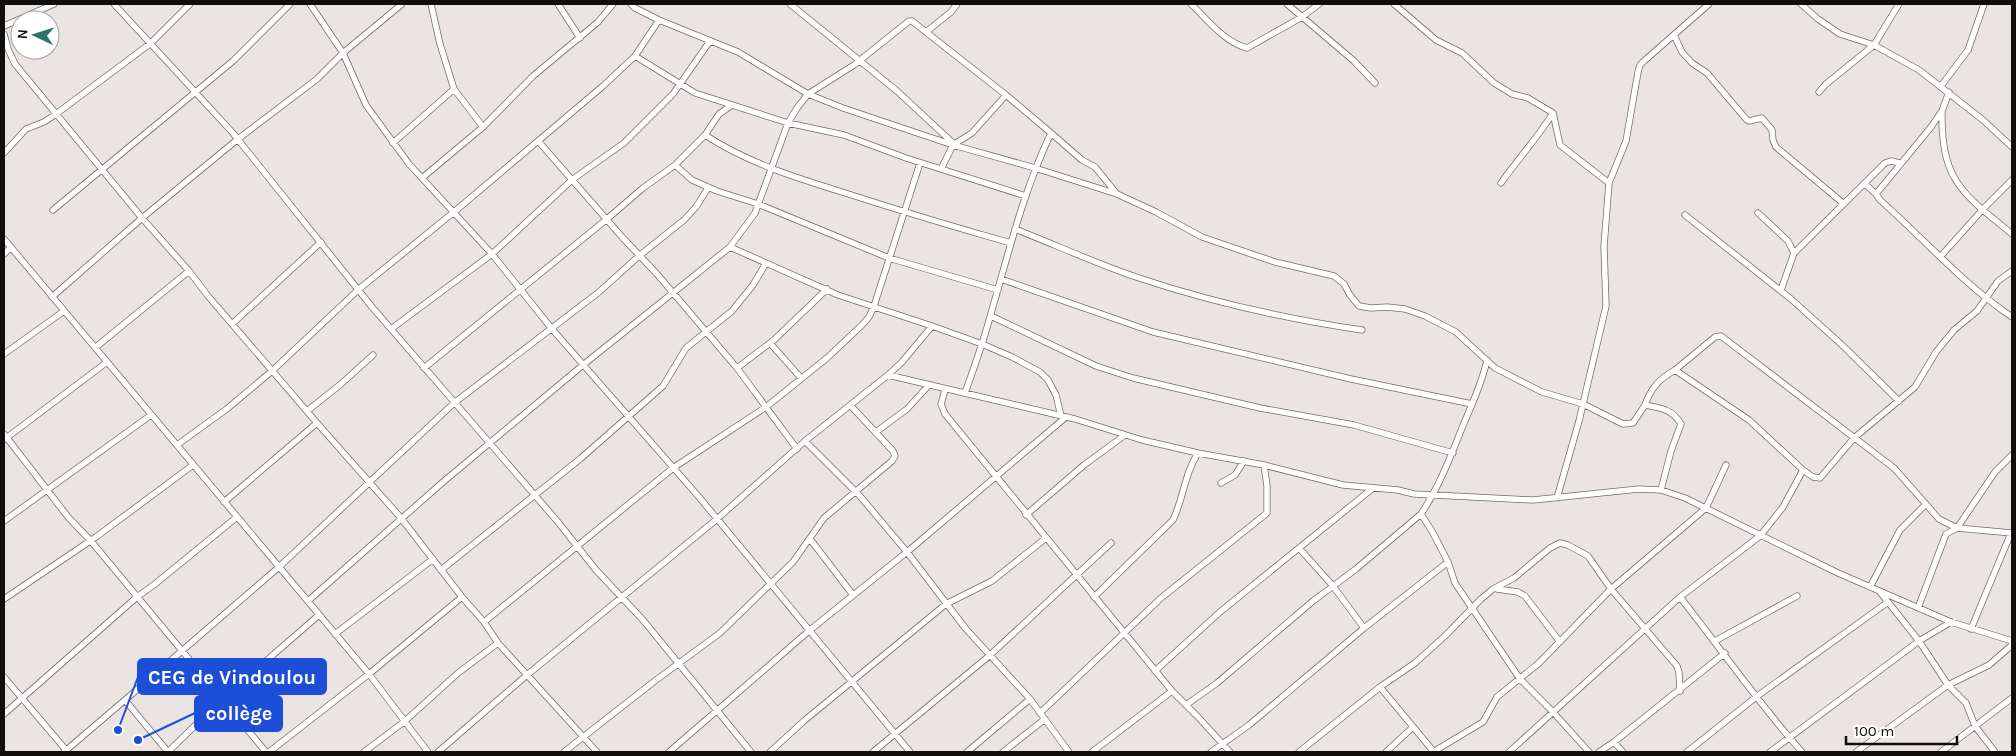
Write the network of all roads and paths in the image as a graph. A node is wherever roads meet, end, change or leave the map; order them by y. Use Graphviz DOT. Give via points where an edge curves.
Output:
graph roads {
  1 [pos="54,4"];
  2 [pos="114,4"];
  3 [pos="190,4"];
  4 [pos="290,4"];
  5 [pos="310,4"];
  6 [pos="402,4"];
  7 [pos="431,4"];
  8 [pos="558,4"];
  9 [pos="613,4"];
  10 [pos="631,4"];
  11 [pos="790,4"];
  12 [pos="957,4"];
  13 [pos="1191,4"];
  14 [pos="1287,4"];
  15 [pos="1319,4"];
  16 [pos="1394,4"];
  17 [pos="1709,4"];
  18 [pos="1801,4"];
  19 [pos="1900,4"];
  20 [pos="1984,4"];
  21 [pos="1302,17"];
  22 [pos="659,20"];
  23 [pos="4,26"];
  24 [pos="926,32"];
  25 [pos="4,34"];
  26 [pos="1674,34"];
  27 [pos="580,38"];
  28 [pos="710,41"];
  29 [pos="151,43"];
  30 [pos="1874,45"];
  31 [pos="343,53"];
  32 [pos="635,56"];
  33 [pos="860,60"];
  34 [pos="1375,83"];
  35 [pos="680,85"];
  36 [pos="1941,86"];
  37 [pos="454,90"];
  38 [pos="197,92"];
  39 [pos="1819,92"];
  40 [pos="1948,92"];
  41 [pos="808,94"];
  42 [pos="1006,95"];
  43 [pos="732,106"];
  44 [pos="1942,111"];
  45 [pos="1553,113"];
  46 [pos="56,114"];
  47 [pos="788,123"];
  48 [pos="483,127"];
  49 [pos="1051,133"];
  50 [pos="706,135"];
  51 [pos="238,139"];
  52 [pos="538,142"];
  53 [pos="393,143"];
  54 [pos="953,144"];
  55 [pos="2012,147"];
  56 [pos="4,153"];
  57 [pos="920,163"];
  58 [pos="1900,163"];
  59 [pos="675,165"];
  60 [pos="1035,168"];
  61 [pos="103,169"];
  62 [pos="771,169"];
  63 [pos="942,169"];
  64 [pos="422,178"];
  65 [pos="572,179"];
  66 [pos="2012,180"];
  67 [pos="1501,183"];
  68 [pos="1609,183"];
  69 [pos="1865,184"];
  70 [pos="708,188"];
  71 [pos="1117,194"];
  72 [pos="1876,194"];
  73 [pos="1026,196"];
  74 [pos="758,204"];
  75 [pos="1844,204"];
  76 [pos="53,210"];
  77 [pos="1982,210"];
  78 [pos="454,212"];
  79 [pos="904,212"];
  80 [pos="1758,213"];
  81 [pos="1685,215"];
  82 [pos="142,218"];
  83 [pos="607,220"];
  84 [pos="1015,229"];
  85 [pos="2012,234"];
  86 [pos="4,239"];
  87 [pos="321,242"];
  88 [pos="1011,243"];
  89 [pos="11,247"];
  90 [pos="730,247"];
  91 [pos="1794,253"];
  92 [pos="4,254"];
  93 [pos="492,254"];
  94 [pos="639,256"];
  95 [pos="1940,257"];
  96 [pos="889,258"];
  97 [pos="766,263"];
  98 [pos="189,271"];
  99 [pos="2012,271"];
  100 [pos="1001,279"];
  101 [pos="359,289"];
  102 [pos="519,289"];
  103 [pos="827,289"];
  104 [pos="998,290"];
  105 [pos="1781,290"];
  106 [pos="673,293"];
  107 [pos="52,297"];
  108 [pos="1986,299"];
  109 [pos="874,306"];
  110 [pos="64,311"];
  111 [pos="991,316"];
  112 [pos="2012,317"];
  113 [pos="232,324"];
  114 [pos="932,326"];
  115 [pos="391,329"];
  116 [pos="552,329"];
  117 [pos="1362,330"];
  118 [pos="705,332"];
  119 [pos="770,343"];
  120 [pos="982,344"];
  121 [pos="96,347"];
  122 [pos="4,354"];
  123 [pos="373,355"];
  124 [pos="1487,360"];
  125 [pos="107,362"];
  126 [pos="583,365"];
  127 [pos="424,368"];
  128 [pos="737,368"];
  129 [pos="272,370"];
  130 [pos="1675,370"];
  131 [pos="888,375"];
  132 [pos="801,378"];
  133 [pos="929,386"];
  134 [pos="945,390"];
  135 [pos="965,393"];
  136 [pos="1898,401"];
  137 [pos="454,403"];
  138 [pos="1472,404"];
  139 [pos="1583,404"];
  140 [pos="1645,404"];
  141 [pos="851,406"];
  142 [pos="766,407"];
  143 [pos="307,411"];
  144 [pos="151,415"];
  145 [pos="1063,416"];
  146 [pos="629,417"];
  147 [pos="318,423"];
  148 [pos="876,432"];
  149 [pos="1125,435"];
  150 [pos="5,437"];
  151 [pos="1854,438"];
  152 [pos="805,441"];
  153 [pos="490,444"];
  154 [pos="177,445"];
  155 [pos="797,449"];
  156 [pos="1198,453"];
  157 [pos="1453,453"];
  158 [pos="2012,455"];
  159 [pos="1244,461"];
  160 [pos="193,465"];
  161 [pos="1726,465"];
  162 [pos="1264,466"];
  163 [pos="673,468"];
  164 [pos="1803,470"];
  165 [pos="995,477"];
  166 [pos="370,480"];
  167 [pos="1222,483"];
  168 [pos="1373,488"];
  169 [pos="47,490"];
  170 [pos="1661,490"];
  171 [pos="856,492"];
  172 [pos="534,495"];
  173 [pos="1433,496"];
  174 [pos="1556,498"];
  175 [pos="224,502"];
  176 [pos="1925,504"];
  177 [pos="1706,508"];
  178 [pos="1420,514"];
  179 [pos="1026,515"];
  180 [pos="237,517"];
  181 [pos="401,518"];
  182 [pos="717,519"];
  183 [pos="4,521"];
  184 [pos="1957,528"];
  185 [pos="2011,533"];
  186 [pos="1760,536"];
  187 [pos="1046,538"];
  188 [pos="810,539"];
  189 [pos="91,541"];
  190 [pos="1111,543"];
  191 [pos="577,545"];
  192 [pos="1299,548"];
  193 [pos="908,552"];
  194 [pos="433,559"];
  195 [pos="1448,562"];
  196 [pos="279,567"];
  197 [pos="441,570"];
  198 [pos="1076,574"];
  199 [pos="770,583"];
  200 [pos="1334,586"];
  201 [pos="1870,587"];
  202 [pos="1493,589"];
  203 [pos="1611,589"];
  204 [pos="1879,591"];
  205 [pos="853,595"];
  206 [pos="1797,596"];
  207 [pos="137,597"];
  208 [pos="462,597"];
  209 [pos="621,597"];
  210 [pos="1094,597"];
  211 [pos="1680,597"];
  212 [pos="4,599"];
  213 [pos="308,601"];
  214 [pos="1888,602"];
  215 [pos="946,604"];
  216 [pos="1918,608"];
  217 [pos="1471,609"];
  218 [pos="319,615"];
  219 [pos="484,622"];
  220 [pos="1951,622"];
  221 [pos="1364,628"];
  222 [pos="1971,628"];
  223 [pos="810,630"];
  224 [pos="1646,630"];
  225 [pos="1124,633"];
  226 [pos="336,634"];
  227 [pos="1919,641"];
  228 [pos="2012,641"];
  229 [pos="1560,642"];
  230 [pos="1715,642"];
  231 [pos="498,643"];
  232 [pos="2012,645"];
  233 [pos="182,651"];
  234 [pos="1725,654"];
  235 [pos="989,656"];
  236 [pos="678,665"];
  237 [pos="1155,671"];
  238 [pos="369,674"];
  239 [pos="527,675"];
  240 [pos="4,677"];
  241 [pos="1520,679"];
  242 [pos="852,681"];
  243 [pos="1948,685"];
  244 [pos="1380,687"];
  245 [pos="1680,691"];
  246 [pos="1172,692"];
  247 [pos="1756,697"];
  248 [pos="22,698"];
  249 [pos="2012,698"];
  250 [pos="222,699"];
  251 [pos="1030,699"];
  252 [pos="125,700"];
  253 [pos="1186,705"];
  254 [pos="715,710"];
  255 [pos="1553,712"];
  256 [pos="1040,713"];
  257 [pos="4,714"];
  258 [pos="1045,720"];
  259 [pos="405,721"];
  260 [pos="1975,726"];
  261 [pos="1413,727"];
  262 [pos="895,733"];
  263 [pos="584,737"];
  264 [pos="1789,738"];
  265 [pos="1614,742"];
  266 [pos="1223,743"];
  267 [pos="65,751"];
  268 [pos="168,752"];
  269 [pos="268,752"];
  270 [pos="364,752"];
  271 [pos="428,752"];
  272 [pos="438,752"];
  273 [pos="564,752"];
  274 [pos="597,752"];
  275 [pos="669,752"];
  276 [pos="751,752"];
  277 [pos="770,752"];
  278 [pos="872,752"];
  279 [pos="910,752"];
  280 [pos="967,752"];
  281 [pos="1003,752"];
  282 [pos="1069,752"];
  283 [pos="1092,752"];
  284 [pos="1211,752"];
  285 [pos="1230,752"];
  286 [pos="1299,752"];
  287 [pos="1386,752"];
  288 [pos="1434,752"];
  289 [pos="1509,752"];
  290 [pos="1589,752"];
  291 [pos="1599,752"];
  292 [pos="1623,752"];
  293 [pos="1687,752"];
  294 [pos="1770,752"];
  295 [pos="1802,752"];
  296 [pos="1856,752"];
  297 [pos="1941,752"];
  298 [pos="1995,752"];
  1 -- 23 [label="street"];
  2 -- 29 [label="street"];
  3 -- 29 [label="street"];
  4 -- 38 [label="street"];
  5 -- 31 [label="street"];
  6 -- 31 [label="street"];
  7 -- 37 [label="street"];
  8 -- 27 [label="street"];
  9 -- 27 [label="street"];
  10 -- 22 [label="street"];
  11 -- 33 [label="street"];
  12 -- 24 [label="street"];
  13 -- 21 [label="street" via="1236,45 1247,48"];
  14 -- 21 [label="street"];
  15 -- 21 [label="street"];
  16 -- 45 [label="street" via="1436,40 1462,53 1494,83"];
  17 -- 26 [label="street"];
  18 -- 30 [label="street" via="1840,34"];
  19 -- 30 [label="street"];
  20 -- 36 [label="street" via="1968,50"];
  21 -- 34 [label="street"];
  22 -- 28 [label="street"];
  22 -- 32 [label="street"];
  24 -- 33 [label="street" via="909,21"];
  24 -- 42 [label="street"];
  25 -- 46 [label="street" via="15,64"];
  26 -- 68 [label="street" via="1640,65 1626,141"];
  26 -- 75 [label="street" via="1682,52 1707,73 1746,120 1762,118 1772,130 1776,147"];
  27 -- 48 [label="street" via="533,76"];
  28 -- 35 [label="street"];
  28 -- 41 [label="street" via="763,66"];
  29 -- 38 [label="street"];
  29 -- 46 [label="street"];
  30 -- 36 [label="street"];
  30 -- 39 [label="street"];
  31 -- 51 [label="street" via="317,79"];
  31 -- 53 [label="street" via="366,105"];
  32 -- 35 [label="street"];
  32 -- 52 [label="street"];
  33 -- 41 [label="street"];
  33 -- 54 [label="street"];
  35 -- 43 [label="street"];
  35 -- 65 [label="street" via="624,143"];
  36 -- 40 [label="street"];
  37 -- 48 [label="street"];
  37 -- 53 [label="street"];
  38 -- 51 [label="street"];
  38 -- 61 [label="street"];
  40 -- 44 [label="street"];
  40 -- 55 [label="street"];
  41 -- 47 [label="street"];
  41 -- 54 [label="street"];
  42 -- 49 [label="street"];
  42 -- 54 [label="street" via="972,133"];
  43 -- 47 [label="street"];
  43 -- 50 [label="street" via="719,114"];
  44 -- 58 [label="street"];
  44 -- 77 [label="street" via="1942,138 1948,165 1961,190"];
  45 -- 67 [label="street"];
  45 -- 68 [label="street" via="1560,145"];
  46 -- 56 [label="street" via="26,129"];
  46 -- 61 [label="street"];
  47 -- 57 [label="street" via="844,135"];
  47 -- 62 [label="street"];
  48 -- 64 [label="street"];
  49 -- 60 [label="street"];
  49 -- 71 [label="street" via="1095,167"];
  50 -- 59 [label="street"];
  50 -- 62 [label="street" via="729,150"];
  51 -- 82 [label="street"];
  51 -- 87 [label="street"];
  52 -- 65 [label="street"];
  52 -- 78 [label="street"];
  53 -- 64 [label="street"];
  54 -- 60 [label="street"];
  54 -- 63 [label="street"];
  57 -- 63 [label="street"];
  57 -- 79 [label="street"];
  58 -- 69 [label="street" via="1885,163"];
  58 -- 72 [label="street"];
  59 -- 70 [label="street" via="692,180"];
  59 -- 83 [label="street"];
  60 -- 71 [label="street"];
  60 -- 73 [label="street"];
  61 -- 76 [label="street"];
  61 -- 82 [label="street"];
  62 -- 74 [label="street"];
  62 -- 79 [label="street"];
  63 -- 73 [label="street"];
  64 -- 78 [label="street"];
  65 -- 83 [label="street"];
  65 -- 93 [label="street"];
  66 -- 77 [label="street"];
  68 -- 139 [label="street" via="1604,246 1606,306"];
  69 -- 72 [label="street"];
  69 -- 75 [label="street"];
  70 -- 74 [label="street"];
  70 -- 94 [label="street" via="690,214"];
  71 -- 124 [label="street" via="1202,237 1275,262 1334,276 1344,284 1359,306 1404,309 1425,316 1456,332"];
  72 -- 95 [label="street"];
  73 -- 84 [label="street"];
  74 -- 90 [label="street"];
  74 -- 96 [label="street"];
  75 -- 91 [label="street"];
  77 -- 85 [label="street"];
  77 -- 95 [label="street"];
  78 -- 93 [label="street"];
  78 -- 101 [label="street"];
  79 -- 88 [label="street"];
  79 -- 96 [label="street"];
  80 -- 91 [label="street" via="1788,242"];
  81 -- 105 [label="street"];
  82 -- 98 [label="street"];
  82 -- 107 [label="street"];
  83 -- 94 [label="street"];
  83 -- 102 [label="street"];
  84 -- 88 [label="street"];
  84 -- 117 [label="street" via="1139,278 1254,310"];
  86 -- 89 [label="street"];
  87 -- 101 [label="street"];
  87 -- 113 [label="street"];
  88 -- 100 [label="street"];
  89 -- 92 [label="street"];
  89 -- 107 [label="street"];
  90 -- 97 [label="street"];
  90 -- 106 [label="street"];
  91 -- 105 [label="street"];
  93 -- 102 [label="street"];
  93 -- 115 [label="street"];
  94 -- 106 [label="street"];
  94 -- 116 [label="street"];
  95 -- 108 [label="street"];
  96 -- 104 [label="street"];
  96 -- 109 [label="street"];
  97 -- 103 [label="street"];
  97 -- 118 [label="street" via="754,285 732,311"];
  98 -- 113 [label="street"];
  98 -- 121 [label="street"];
  99 -- 108 [label="street" via="1998,281"];
  100 -- 104 [label="street"];
  100 -- 138 [label="street" via="1153,332"];
  101 -- 115 [label="street"];
  101 -- 129 [label="street"];
  102 -- 116 [label="street"];
  102 -- 127 [label="street"];
  103 -- 109 [label="street"];
  103 -- 119 [label="street"];
  104 -- 111 [label="street"];
  105 -- 136 [label="street"];
  106 -- 118 [label="street"];
  106 -- 126 [label="street"];
  107 -- 110 [label="street"];
  108 -- 112 [label="street"];
  108 -- 136 [label="street" via="1967,321 1954,330 1915,387"];
  109 -- 114 [label="street"];
  109 -- 132 [label="street" via="862,326"];
  110 -- 121 [label="street"];
  110 -- 122 [label="street"];
  111 -- 120 [label="street"];
  111 -- 157 [label="street" via="1096,366 1133,378 1260,408 1354,425"];
  113 -- 129 [label="street"];
  114 -- 120 [label="street"];
  114 -- 131 [label="street"];
  115 -- 127 [label="street"];
  116 -- 126 [label="street"];
  116 -- 137 [label="street"];
  118 -- 128 [label="street"];
  118 -- 146 [label="street" via="686,348 663,386"];
  119 -- 128 [label="street"];
  119 -- 132 [label="street"];
  120 -- 135 [label="street"];
  120 -- 145 [label="street" via="1040,372 1056,395"];
  121 -- 125 [label="street"];
  123 -- 143 [label="street"];
  124 -- 138 [label="street"];
  124 -- 139 [label="street" via="1542,392"];
  125 -- 144 [label="street"];
  125 -- 150 [label="street"];
  126 -- 146 [label="street"];
  126 -- 153 [label="street"];
  127 -- 137 [label="street"];
  128 -- 142 [label="street"];
  129 -- 143 [label="street"];
  129 -- 154 [label="street" via="228,408"];
  130 -- 140 [label="street" via="1656,382"];
  130 -- 151 [label="street" via="1715,337 1721,336"];
  130 -- 164 [label="street" via="1749,420"];
  131 -- 133 [label="street"];
  131 -- 141 [label="street"];
  132 -- 142 [label="street"];
  133 -- 134 [label="street"];
  133 -- 148 [label="street" via="907,409"];
  134 -- 135 [label="street"];
  134 -- 165 [label="street" via="941,404 945,414"];
  135 -- 145 [label="street"];
  136 -- 151 [label="street"];
  137 -- 153 [label="street"];
  137 -- 166 [label="street"];
  138 -- 157 [label="street"];
  139 -- 140 [label="street" via="1623,424 1633,423"];
  139 -- 174 [label="street"];
  140 -- 170 [label="street" via="1666,409 1681,424"];
  141 -- 148 [label="street"];
  141 -- 152 [label="street"];
  142 -- 155 [label="street"];
  142 -- 163 [label="street"];
  143 -- 147 [label="street"];
  144 -- 154 [label="street"];
  144 -- 169 [label="street"];
  145 -- 149 [label="street"];
  145 -- 165 [label="street"];
  146 -- 163 [label="street"];
  146 -- 172 [label="street"];
  147 -- 166 [label="street"];
  147 -- 175 [label="street"];
  148 -- 171 [label="street" via="895,456"];
  149 -- 156 [label="street"];
  149 -- 179 [label="street"];
  150 -- 169 [label="street"];
  151 -- 164 [label="street" via="1820,478"];
  151 -- 176 [label="street" via="1894,468"];
  152 -- 155 [label="street"];
  152 -- 171 [label="street"];
  153 -- 172 [label="street"];
  153 -- 181 [label="street"];
  154 -- 160 [label="street"];
  155 -- 182 [label="street"];
  156 -- 159 [label="street"];
  156 -- 210 [label="street" via="1190,466 1173,520"];
  157 -- 173 [label="street"];
  158 -- 184 [label="street" via="1999,468"];
  159 -- 162 [label="street"];
  159 -- 167 [label="street" via="1235,475"];
  160 -- 175 [label="street"];
  160 -- 189 [label="street"];
  161 -- 177 [label="street"];
  162 -- 168 [label="street" via="1343,485"];
  162 -- 225 [label="street" via="1267,513 1161,598"];
  163 -- 182 [label="street"];
  163 -- 191 [label="street"];
  164 -- 186 [label="street" via="1783,508"];
  165 -- 179 [label="street"];
  165 -- 193 [label="street"];
  166 -- 181 [label="street"];
  166 -- 196 [label="street"];
  168 -- 173 [label="street"];
  168 -- 192 [label="street"];
  169 -- 183 [label="street"];
  169 -- 189 [label="street"];
  170 -- 174 [label="street" via="1640,489"];
  170 -- 177 [label="street"];
  171 -- 188 [label="street" via="824,518"];
  171 -- 193 [label="street"];
  172 -- 191 [label="street"];
  172 -- 197 [label="street"];
  173 -- 174 [label="street"];
  173 -- 178 [label="street"];
  175 -- 180 [label="street"];
  176 -- 184 [label="street" via="1939,519"];
  176 -- 201 [label="street" via="1900,530"];
  177 -- 186 [label="street"];
  177 -- 203 [label="street"];
  178 -- 195 [label="street"];
  178 -- 200 [label="street"];
  179 -- 187 [label="street"];
  180 -- 196 [label="street"];
  180 -- 207 [label="street"];
  181 -- 194 [label="street"];
  181 -- 213 [label="street"];
  182 -- 199 [label="street"];
  182 -- 209 [label="street"];
  184 -- 185 [label="street"];
  184 -- 216 [label="street" via="1946,534"];
  185 -- 222 [label="street"];
  186 -- 201 [label="street"];
  186 -- 211 [label="street"];
  187 -- 198 [label="street"];
  187 -- 215 [label="street" via="992,581"];
  188 -- 199 [label="street" via="793,562"];
  188 -- 205 [label="street"];
  189 -- 207 [label="street"];
  189 -- 212 [label="street"];
  190 -- 198 [label="street"];
  191 -- 209 [label="street"];
  191 -- 219 [label="street"];
  192 -- 200 [label="street"];
  192 -- 237 [label="street" via="1220,612"];
  193 -- 205 [label="street"];
  193 -- 215 [label="street"];
  194 -- 197 [label="street"];
  194 -- 226 [label="street"];
  195 -- 217 [label="street" via="1454,583"];
  195 -- 221 [label="street"];
  196 -- 213 [label="street"];
  196 -- 233 [label="street"];
  197 -- 208 [label="street"];
  198 -- 210 [label="street"];
  198 -- 235 [label="street"];
  199 -- 223 [label="street"];
  199 -- 236 [label="street" via="720,633"];
  200 -- 221 [label="street"];
  200 -- 253 [label="street"];
  201 -- 204 [label="street"];
  202 -- 203 [label="street" via="1514,578 1560,543 1588,556"];
  202 -- 217 [label="street"];
  202 -- 229 [label="street" via="1505,589 1525,596"];
  203 -- 224 [label="street"];
  203 -- 229 [label="street"];
  204 -- 214 [label="street"];
  204 -- 216 [label="street"];
  205 -- 223 [label="street"];
  206 -- 230 [label="street"];
  207 -- 233 [label="street"];
  207 -- 248 [label="street"];
  208 -- 219 [label="street"];
  208 -- 238 [label="street"];
  209 -- 236 [label="street"];
  209 -- 239 [label="street"];
  210 -- 225 [label="street"];
  211 -- 224 [label="street"];
  211 -- 230 [label="street"];
  213 -- 218 [label="street"];
  214 -- 227 [label="street"];
  214 -- 247 [label="street"];
  215 -- 235 [label="street"];
  215 -- 242 [label="street"];
  216 -- 220 [label="street"];
  217 -- 241 [label="street"];
  217 -- 244 [label="street" via="1415,663"];
  218 -- 226 [label="street"];
  218 -- 250 [label="street"];
  219 -- 231 [label="street"];
  220 -- 222 [label="street"];
  220 -- 227 [label="street"];
  221 -- 266 [label="street"];
  222 -- 228 [label="street"];
  223 -- 242 [label="street"];
  223 -- 254 [label="street"];
  224 -- 245 [label="street" via="1677,666"];
  224 -- 255 [label="street"];
  225 -- 237 [label="street"];
  225 -- 256 [label="street"];
  226 -- 238 [label="street"];
  227 -- 243 [label="street"];
  227 -- 264 [label="street"];
  229 -- 241 [label="street"];
  230 -- 234 [label="street"];
  231 -- 239 [label="street"];
  231 -- 259 [label="street"];
  232 -- 243 [label="street" via="1989,665"];
  233 -- 250 [label="street"];
  233 -- 252 [label="street"];
  234 -- 245 [label="street"];
  234 -- 247 [label="street"];
  235 -- 251 [label="street"];
  235 -- 262 [label="street"];
  236 -- 254 [label="street"];
  236 -- 263 [label="street"];
  237 -- 246 [label="street"];
  238 -- 259 [label="street"];
  238 -- 269 [label="street"];
  239 -- 263 [label="street"];
  239 -- 272 [label="street"];
  240 -- 248 [label="street"];
  241 -- 255 [label="street"];
  241 -- 288 [label="street" via="1498,697 1483,722"];
  242 -- 262 [label="street"];
  242 -- 277 [label="street"];
  243 -- 260 [label="street" via="1966,704"];
  243 -- 296 [label="street"];
  244 -- 261 [label="street"];
  244 -- 286 [label="street"];
  245 -- 265 [label="street"];
  246 -- 253 [label="street"];
  246 -- 283 [label="street"];
  247 -- 264 [label="street"];
  247 -- 293 [label="street"];
  248 -- 257 [label="street"];
  248 -- 267 [label="street"];
  249 -- 260 [label="street"];
  250 -- 268 [label="street"];
  250 -- 269 [label="street"];
  251 -- 256 [label="street"];
  251 -- 280 [label="street"];
  252 -- 267 [label="street"];
  252 -- 268 [label="street"];
  253 -- 266 [label="street"];
  254 -- 275 [label="street"];
  254 -- 276 [label="street"];
  255 -- 289 [label="street"];
  255 -- 290 [label="street"];
  256 -- 258 [label="street"];
  258 -- 281 [label="street"];
  258 -- 282 [label="street"];
  259 -- 270 [label="street"];
  259 -- 271 [label="street"];
  260 -- 297 [label="street"];
  260 -- 298 [label="street"];
  261 -- 287 [label="street"];
  261 -- 288 [label="street"];
  262 -- 278 [label="street"];
  262 -- 279 [label="street"];
  263 -- 273 [label="street"];
  263 -- 274 [label="street"];
  264 -- 294 [label="street"];
  264 -- 295 [label="street"];
  265 -- 291 [label="street"];
  265 -- 292 [label="street"];
  266 -- 284 [label="street"];
  266 -- 285 [label="street"];
}
